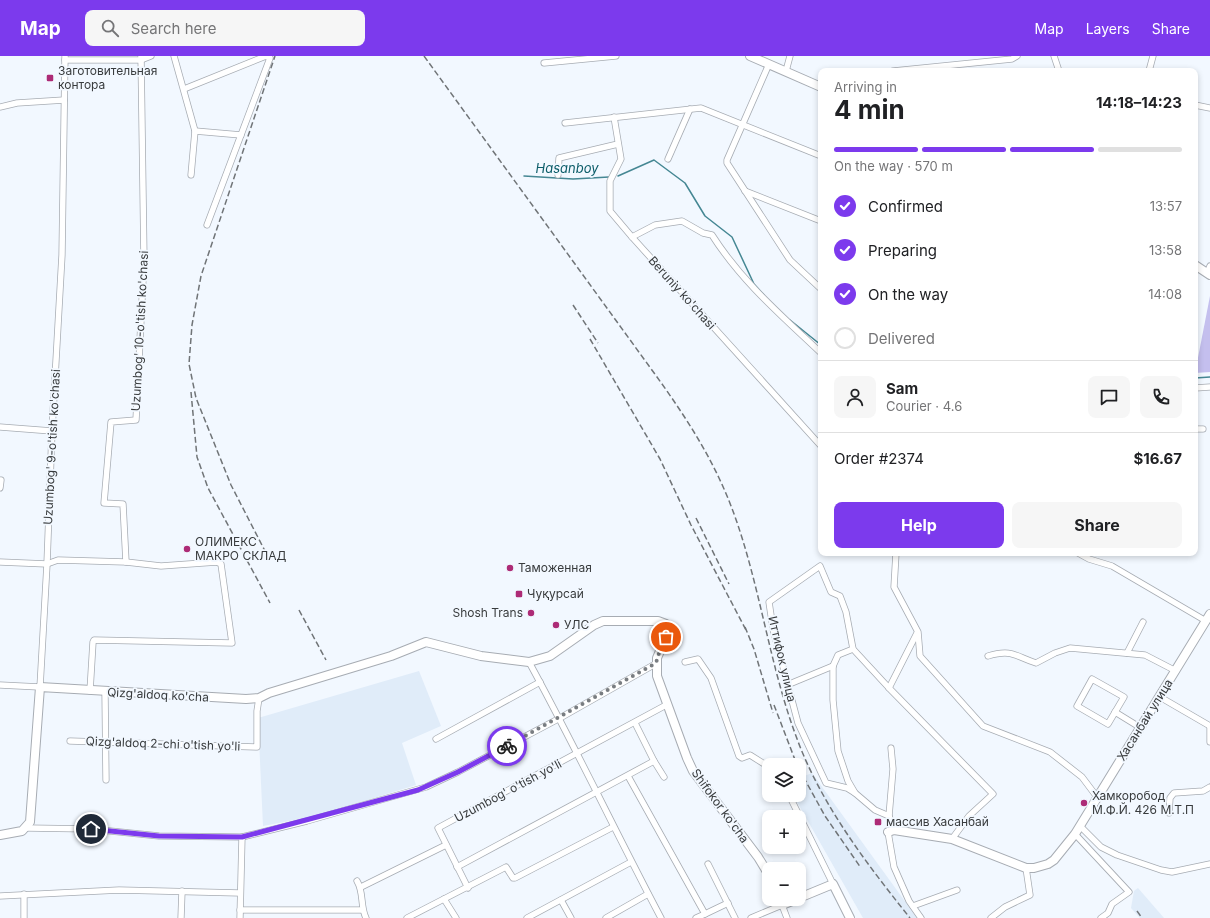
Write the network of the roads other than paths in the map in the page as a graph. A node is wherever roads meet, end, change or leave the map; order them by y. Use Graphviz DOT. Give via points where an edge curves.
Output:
graph roads {
  1 [pos="151,56"];
  2 [pos="174,56"];
  3 [pos="616,56"];
  4 [pos="750,56"];
  5 [pos="790,56"];
  6 [pos="1017,56"];
  7 [pos="1054,56"];
  8 [pos="1153,56"];
  9 [pos="65,58"];
  10 [pos="141,58"];
  11 [pos="544,63"];
  12 [pos="769,64"];
  13 [pos="922,68"];
  14 [pos="1059,68"];
  15 [pos="1150,68"];
  16 [pos="786,71"];
  17 [pos="818,86"];
  18 [pos="184,89"];
  19 [pos="64,100"];
  20 [pos="0,107"];
  21 [pos="1198,107"];
  22 [pos="1210,107"];
  23 [pos="690,109"];
  24 [pos="614,117"];
  25 [pos="565,122"];
  26 [pos="744,124"];
  27 [pos="195,131"];
  28 [pos="241,135"];
  29 [pos="618,144"];
  30 [pos="818,155"];
  31 [pos="668,159"];
  32 [pos="558,174"];
  33 [pos="191,175"];
  34 [pos="745,190"];
  35 [pos="818,220"];
  36 [pos="206,225"];
  37 [pos="632,237"];
  38 [pos="1198,266"];
  39 [pos="1209,271"];
  40 [pos="818,286"];
  41 [pos="818,350"];
  42 [pos="1210,387"];
  43 [pos="1198,388"];
  44 [pos="0,427"];
  45 [pos="1198,429"];
  46 [pos="1203,429"];
  47 [pos="52,431"];
  48 [pos="818,443"];
  49 [pos="0,480"];
  50 [pos="0,488"];
  51 [pos="896,556"];
  52 [pos="1084,556"];
  53 [pos="0,562"];
  54 [pos="126,562"];
  55 [pos="47,564"];
  56 [pos="1208,618"];
  57 [pos="1143,622"];
  58 [pos="918,632"];
  59 [pos="853,648"];
  60 [pos="1127,653"];
  61 [pos="988,656"];
  62 [pos="529,662"];
  63 [pos="685,662"];
  64 [pos="656,663"];
  65 [pos="833,666"];
  66 [pos="1176,671"];
  67 [pos="540,682"];
  68 [pos="0,685"];
  69 [pos="787,685"];
  70 [pos="40,687"];
  71 [pos="889,688"];
  72 [pos="90,691"];
  73 [pos="105,692"];
  74 [pos="1160,697"];
  75 [pos="259,698"];
  76 [pos="668,704"];
  77 [pos="1115,712"];
  78 [pos="560,718"];
  79 [pos="635,723"];
  80 [pos="1210,726"];
  81 [pos="1140,728"];
  82 [pos="436,739"];
  83 [pos="70,741"];
  84 [pos="106,742"];
  85 [pos="1210,742"];
  86 [pos="892,748"];
  87 [pos="578,754"];
  88 [pos="654,762"];
  89 [pos="762,763"];
  90 [pos="628,776"];
  91 [pos="664,777"];
  92 [pos="106,780"];
  93 [pos="1210,787"];
  94 [pos="596,791"];
  95 [pos="855,794"];
  96 [pos="1097,797"];
  97 [pos="792,802"];
  98 [pos="1169,812"];
  99 [pos="889,816"];
  100 [pos="1080,826"];
  101 [pos="613,827"];
  102 [pos="23,830"];
  103 [pos="891,831"];
  104 [pos="1074,834"];
  105 [pos="0,835"];
  106 [pos="242,837"];
  107 [pos="952,839"];
  108 [pos="446,845"];
  109 [pos="631,862"];
  110 [pos="708,864"];
  111 [pos="762,864"];
  112 [pos="1210,864"];
  113 [pos="457,867"];
  114 [pos="1026,868"];
  115 [pos="833,884"];
  116 [pos="468,888"];
  117 [pos="957,890"];
  118 [pos="182,891"];
  119 [pos="240,893"];
  120 [pos="24,894"];
  121 [pos="648,894"];
  122 [pos="0,896"];
  123 [pos="806,896"];
  124 [pos="444,899"];
  125 [pos="561,900"];
  126 [pos="728,903"];
  127 [pos="774,906"];
  128 [pos="782,906"];
  129 [pos="913,906"];
  130 [pos="240,910"];
  131 [pos="362,910"];
  132 [pos="705,914"];
  133 [pos="24,918"];
  134 [pos="181,918"];
  135 [pos="240,918"];
  136 [pos="366,918"];
  137 [pos="407,918"];
  138 [pos="456,918"];
  139 [pos="527,918"];
  140 [pos="571,918"];
  141 [pos="606,918"];
  142 [pos="661,918"];
  143 [pos="696,918"];
  144 [pos="735,918"];
  145 [pos="751,918"];
  146 [pos="787,918"];
  147 [pos="850,918"];
  148 [pos="921,918"];
  149 [pos="991,918"];
  150 [pos="1100,918"];
  1 -- 10 [label="street"];
  2 -- 18 [label="street"];
  3 -- 11 [label="street"];
  4 -- 12 [label="street"];
  5 -- 16 [label="street"];
  6 -- 13 [label="street" via="1012,59"];
  7 -- 14 [label="street"];
  8 -- 15 [label="street"];
  9 -- 10 [label="street"];
  9 -- 19 [label="street, Uzumbog' 9-o'tish ko'chasi"];
  10 -- 54 [label="street, Uzumbog' 10-o'tish ko'chasi" via="144,260 136,420 111,422 104,503 123,504"];
  12 -- 16 [label="street"];
  12 -- 26 [label="street"];
  16 -- 17 [label="street"];
  18 -- 27 [label="street"];
  18 -- 28 [label="street" via="269,57"];
  19 -- 20 [label="street" via="17,103"];
  19 -- 47 [label="street, Uzumbog' 9-o'tish ko'chasi" via="62,255"];
  21 -- 22 [label="street"];
  23 -- 24 [label="street"];
  23 -- 26 [label="street" via="704,109"];
  23 -- 31 [label="street"];
  24 -- 25 [label="street"];
  24 -- 29 [label="street, Beruniy ko'chasi"];
  26 -- 30 [label="street"];
  26 -- 34 [label="street" via="727,160 729,168"];
  27 -- 28 [label="street"];
  27 -- 33 [label="street"];
  28 -- 36 [label="street"];
  29 -- 32 [label="street" via="559,158"];
  29 -- 37 [label="street, Beruniy ko'chasi" via="621,159 610,181 610,211"];
  34 -- 35 [label="street"];
  34 -- 40 [label="street" via="790,260"];
  37 -- 41 [label="street" via="656,225 682,221 712,235 752,288"];
  37 -- 48 [label="street, Beruniy ko'chasi"];
  38 -- 39 [label="street"];
  42 -- 43 [label="street"];
  44 -- 47 [label="street"];
  45 -- 46 [label="street"];
  47 -- 55 [label="street, Uzumbog' 9-o'tish ko'chasi"];
  49 -- 50 [label="street"];
  51 -- 58 [label="street" via="894,588"];
  52 -- 56 [label="street" via="1112,566"];
  53 -- 55 [label="street"];
  54 -- 55 [label="street" via="58,560"];
  54 -- 72 [label="street" via="157,566 217,562 221,564 232,643 94,640"];
  55 -- 70 [label="street, Uzumbog' 9-o'tish ko'chasi"];
  56 -- 66 [label="street, Хасанбай улица"];
  57 -- 60 [label="street"];
  58 -- 71 [label="street"];
  58 -- 96 [label="street" via="920,656 983,726 1050,752 1082,777"];
  59 -- 65 [label="street" via="838,655"];
  59 -- 69 [label="street, Иттифок улица" via="840,596 831,592 820,566 769,602 772,629"];
  59 -- 71 [label="street"];
  60 -- 61 [label="street" via="1070,648 1055,652 1036,663 1013,652"];
  60 -- 66 [label="street" via="1145,655"];
  62 -- 64 [label="street" via="550,656 594,625 606,620 663,622 667,629"];
  62 -- 67 [label="street"];
  62 -- 75 [label="street, Qizg'aldoq ko'cha" via="481,656 426,642 391,656"];
  63 -- 89 [label="street" via="698,659 711,678 738,756 750,756"];
  64 -- 76 [label="street, Shifokor ko'cha" via="658,680"];
  64 -- 78 [label="street"];
  65 -- 69 [label="street"];
  65 -- 95 [label="street, Иттифок улица" via="838,751"];
  66 -- 74 [label="street, Хасанбай улица"];
  67 -- 78 [label="street"];
  67 -- 82 [label="street"];
  68 -- 70 [label="street, Qizg'aldoq ko'cha"];
  69 -- 95 [label="street, Иттифок улица" via="798,723 826,783 847,788"];
  70 -- 72 [label="street, Qizg'aldoq ko'cha"];
  70 -- 102 [label="street, Uzumbog' 9-o'tish ko'chasi" via="31,817"];
  71 -- 107 [label="street" via="993,794 969,816"];
  72 -- 73 [label="street, Qizg'aldoq ko'cha"];
  73 -- 75 [label="street, Qizg'aldoq ko'cha" via="232,699"];
  73 -- 84 [label="street"];
  74 -- 80 [label="street"];
  74 -- 81 [label="street, Хасанбай улица"];
  75 -- 84 [label="street, Qizg'aldoq 2-chi o'tish yo'li" via="257,748"];
  76 -- 79 [label="street, Uzumbog' o'tish yo'li"];
  76 -- 111 [label="street, Shifokor ko'cha" via="693,771"];
  77 -- 77 [label="street" via="1108,724 1077,706 1092,679 1124,696"];
  77 -- 81 [label="street"];
  78 -- 87 [label="street"];
  78 -- 106 [label="street" via="426,787"];
  79 -- 87 [label="street, Uzumbog' o'tish yo'li"];
  79 -- 88 [label="street"];
  80 -- 85 [label="street"];
  81 -- 96 [label="street, Хасанбай улица"];
  83 -- 84 [label="street, Qizg'aldoq 2-chi o'tish yo'li"];
  84 -- 92 [label="street"];
  86 -- 99 [label="street"];
  87 -- 94 [label="street"];
  87 -- 108 [label="street, Uzumbog' o'tish yo'li" via="438,828"];
  88 -- 90 [label="street"];
  88 -- 91 [label="street"];
  90 -- 94 [label="street"];
  90 -- 132 [label="street"];
  93 -- 98 [label="street" via="1203,791 1174,793 1170,798"];
  94 -- 101 [label="street"];
  94 -- 113 [label="street"];
  95 -- 99 [label="street, Иттифок улица" via="875,810"];
  96 -- 100 [label="street, Хасанбай улица"];
  97 -- 115 [label="street"];
  99 -- 103 [label="street"];
  100 -- 104 [label="street"];
  100 -- 112 [label="street" via="1101,847 1161,870 1172,872"];
  101 -- 109 [label="street"];
  101 -- 116 [label="street" via="515,878 512,878 506,867"];
  102 -- 105 [label="street"];
  102 -- 106 [label="street" via="91,829 159,836"];
  103 -- 107 [label="street"];
  103 -- 129 [label="street" via="894,867"];
  104 -- 114 [label="street" via="1054,860 1048,864"];
  104 -- 150 [label="street" via="1129,892 1112,904 1108,913"];
  106 -- 119 [label="street"];
  107 -- 114 [label="street"];
  108 -- 113 [label="street"];
  108 -- 131 [label="street" via="359,884"];
  109 -- 121 [label="street"];
  109 -- 125 [label="street"];
  110 -- 126 [label="street"];
  113 -- 116 [label="street"];
  114 -- 149 [label="street" via="1030,895"];
  115 -- 123 [label="street"];
  115 -- 147 [label="street"];
  116 -- 124 [label="street"];
  117 -- 129 [label="street"];
  118 -- 119 [label="street"];
  118 -- 120 [label="street" via="119,890"];
  118 -- 134 [label="street"];
  119 -- 130 [label="street"];
  120 -- 122 [label="street"];
  120 -- 133 [label="street"];
  121 -- 141 [label="street"];
  121 -- 142 [label="street"];
  124 -- 137 [label="street"];
  124 -- 138 [label="street"];
  125 -- 139 [label="street"];
  125 -- 140 [label="street"];
  126 -- 132 [label="street"];
  126 -- 144 [label="street"];
  127 -- 145 [label="street"];
  128 -- 146 [label="street"];
  129 -- 148 [label="street"];
  130 -- 131 [label="street"];
  130 -- 135 [label="street"];
  131 -- 136 [label="street"];
  132 -- 143 [label="street"];
}
